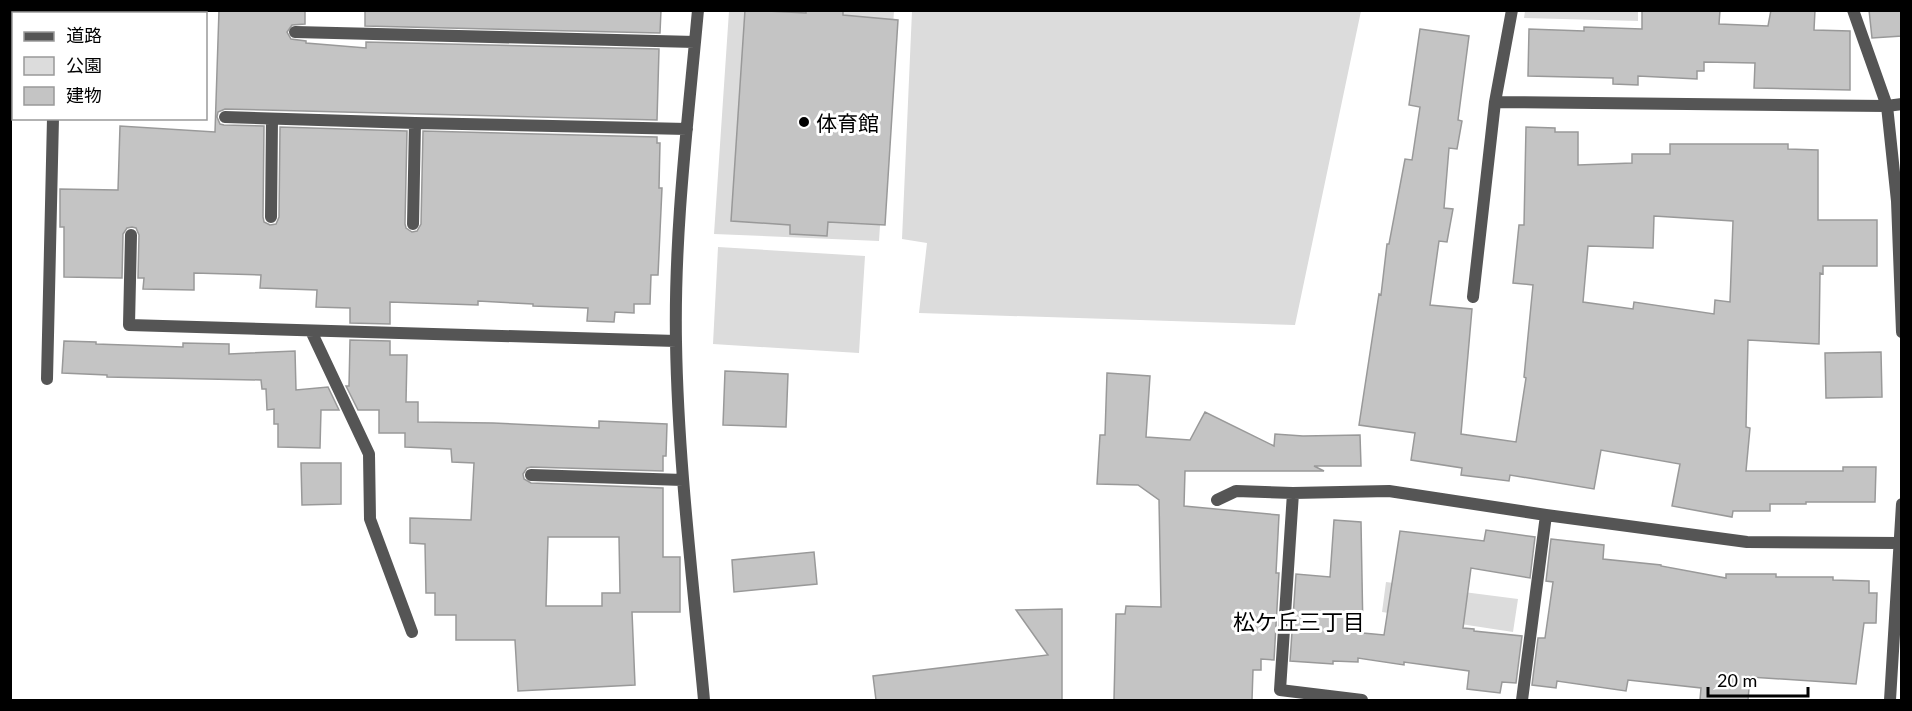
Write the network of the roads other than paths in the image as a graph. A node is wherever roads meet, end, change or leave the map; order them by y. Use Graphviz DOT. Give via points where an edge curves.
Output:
graph roads {
  1 [pos="698,10"];
  2 [pos="1512,10"];
  3 [pos="1853,10"];
  4 [pos="295,32"];
  5 [pos="695,42"];
  6 [pos="1495,102"];
  7 [pos="1902,104"];
  8 [pos="1887,106"];
  9 [pos="225,117"];
  10 [pos="272,119"];
  11 [pos="53,120"];
  12 [pos="415,123"];
  13 [pos="687,129"];
  14 [pos="271,217"];
  15 [pos="413,224"];
  16 [pos="131,235"];
  17 [pos="1473,297"];
  18 [pos="311,331"];
  19 [pos="1902,332"];
  20 [pos="676,341"];
  21 [pos="46,380"];
  22 [pos="531,475"];
  23 [pos="683,480"];
  24 [pos="1293,493"];
  25 [pos="1216,500"];
  26 [pos="1902,504"];
  27 [pos="1546,515"];
  28 [pos="1900,543"];
  29 [pos="412,632"];
  30 [pos="704,700"];
  31 [pos="1362,700"];
  32 [pos="1522,700"];
  33 [pos="1890,700"];
  1 -- 5 [label="street"];
  2 -- 6 [label="street"];
  3 -- 8 [label="street"];
  4 -- 5 [label="street"];
  5 -- 13 [label="street"];
  6 -- 8 [label="street"];
  6 -- 17 [label="street"];
  7 -- 8 [label="street"];
  8 -- 19 [label="street"];
  9 -- 10 [label="street"];
  10 -- 12 [label="street"];
  10 -- 14 [label="street"];
  11 -- 21 [label="street"];
  12 -- 13 [label="street"];
  12 -- 15 [label="street"];
  13 -- 20 [label="street"];
  16 -- 18 [label="street" via="129,325"];
  18 -- 20 [label="street"];
  18 -- 29 [label="street" via="369,454 370,519"];
  20 -- 23 [label="street"];
  22 -- 23 [label="street"];
  23 -- 30 [label="street"];
  24 -- 25 [label="street" via="1236,491"];
  24 -- 27 [label="street" via="1389,491"];
  24 -- 31 [label="street" via="1280,690"];
  26 -- 28 [label="street"];
  27 -- 28 [label="street" via="1747,542"];
  27 -- 32 [label="street"];
  28 -- 33 [label="street"];
}
